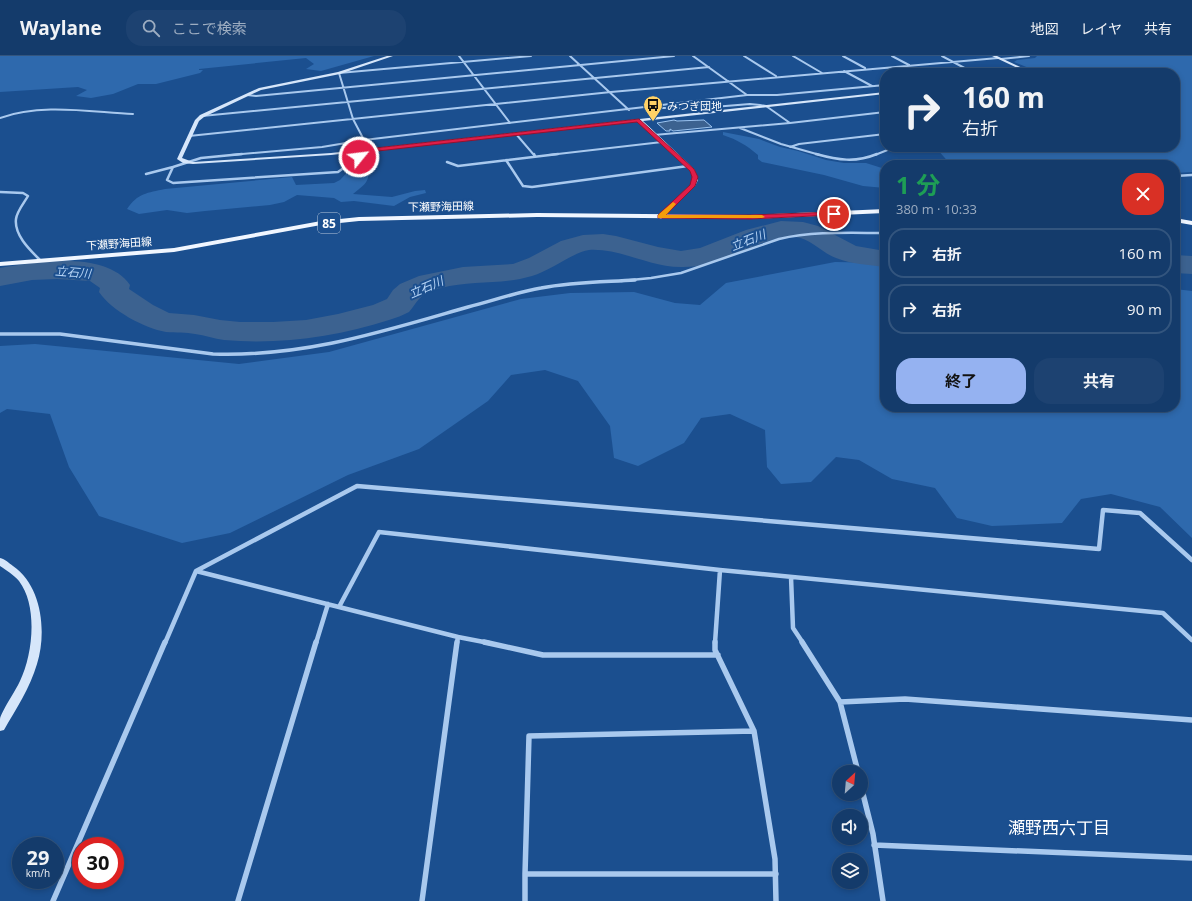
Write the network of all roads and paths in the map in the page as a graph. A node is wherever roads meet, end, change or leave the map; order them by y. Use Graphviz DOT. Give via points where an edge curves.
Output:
graph roads {
  1 [pos="390,56"];
  2 [pos="459,56"];
  3 [pos="531,56"];
  4 [pos="570,56"];
  5 [pos="674,56"];
  6 [pos="693,56"];
  7 [pos="744,56"];
  8 [pos="793,56"];
  9 [pos="843,56"];
  10 [pos="892,56"];
  11 [pos="942,56"];
  12 [pos="994,56"];
  13 [pos="1029,56"];
  14 [pos="1000,59"];
  15 [pos="463,62"];
  16 [pos="954,62"];
  17 [pos="580,65"];
  18 [pos="910,65"];
  19 [pos="709,67"];
  20 [pos="965,68"];
  21 [pos="1020,68"];
  22 [pos="866,69"];
  23 [pos="844,71"];
  24 [pos="338,73"];
  25 [pos="822,73"];
  26 [pos="472,75"];
  27 [pos="776,77"];
  28 [pos="596,78"];
  29 [pos="728,81"];
  30 [pos="880,86"];
  31 [pos="873,87"];
  32 [pos="342,88"];
  33 [pos="483,89"];
  34 [pos="611,92"];
  35 [pos="880,94"];
  36 [pos="247,95"];
  37 [pos="747,95"];
  38 [pos="347,103"];
  39 [pos="495,104"];
  40 [pos="766,106"];
  41 [pos="639,108"];
  42 [pos="629,110"];
  43 [pos="880,113"];
  44 [pos="132,114"];
  45 [pos="202,116"];
  46 [pos="0,118"];
  47 [pos="353,119"];
  48 [pos="639,120"];
  49 [pos="510,123"];
  50 [pos="790,123"];
  51 [pos="740,128"];
  52 [pos="516,134"];
  53 [pos="654,135"];
  54 [pos="880,135"];
  55 [pos="190,136"];
  56 [pos="364,140"];
  57 [pos="662,142"];
  58 [pos="790,147"];
  59 [pos="357,152"];
  60 [pos="882,152"];
  61 [pos="535,156"];
  62 [pos="506,160"];
  63 [pos="185,162"];
  64 [pos="447,162"];
  65 [pos="688,166"];
  66 [pos="173,167"];
  67 [pos="146,174"];
  68 [pos="1192,175"];
  69 [pos="1180,176"];
  70 [pos="0,192"];
  71 [pos="880,211"];
  72 [pos="661,216"];
  73 [pos="1180,221"];
  74 [pos="1192,223"];
  75 [pos="880,233"];
  76 [pos="40,260"];
  77 [pos="0,264"];
  78 [pos="0,334"];
  79 [pos="1192,560"];
  80 [pos="0,561"];
  81 [pos="720,570"];
  82 [pos="196,571"];
  83 [pos="791,577"];
  84 [pos="328,604"];
  85 [pos="339,607"];
  86 [pos="458,637"];
  87 [pos="1192,640"];
  88 [pos="718,655"];
  89 [pos="840,702"];
  90 [pos="1192,720"];
  91 [pos="0,726"];
  92 [pos="754,731"];
  93 [pos="856,765"];
  94 [pos="864,801"];
  95 [pos="874,845"];
  96 [pos="1192,858"];
  97 [pos="525,874"];
  98 [pos="776,874"];
  99 [pos="53,901"];
  100 [pos="238,901"];
  101 [pos="422,901"];
  102 [pos="525,901"];
  103 [pos="776,901"];
  104 [pos="883,901"];
  1 -- 24 [label="street"];
  2 -- 15 [label="street"];
  3 -- 15 [label="street"];
  4 -- 17 [label="street"];
  5 -- 17 [label="street"];
  6 -- 19 [label="street"];
  7 -- 27 [label="street"];
  8 -- 25 [label="street"];
  9 -- 22 [label="street"];
  10 -- 18 [label="street"];
  11 -- 16 [label="street"];
  12 -- 14 [label="street"];
  13 -- 14 [label="street"];
  14 -- 16 [label="street"];
  14 -- 21 [label="street"];
  15 -- 24 [label="street"];
  15 -- 26 [label="street"];
  16 -- 18 [label="street"];
  16 -- 20 [label="street"];
  17 -- 26 [label="street"];
  17 -- 28 [label="street"];
  18 -- 22 [label="street"];
  19 -- 28 [label="street"];
  19 -- 29 [label="street"];
  22 -- 23 [label="street"];
  23 -- 25 [label="street"];
  23 -- 31 [label="street"];
  24 -- 32 [label="street"];
  24 -- 36 [label="street" via="270,87"];
  25 -- 27 [label="street"];
  26 -- 32 [label="street"];
  26 -- 33 [label="street"];
  27 -- 29 [label="street"];
  28 -- 33 [label="street"];
  28 -- 34 [label="street"];
  29 -- 34 [label="street"];
  29 -- 37 [label="street"];
  30 -- 31 [label="street"];
  31 -- 37 [label="street"];
  32 -- 36 [label="street"];
  32 -- 38 [label="street"];
  33 -- 38 [label="street"];
  33 -- 39 [label="street"];
  34 -- 39 [label="street"];
  34 -- 42 [label="street"];
  35 -- 40 [label="street"];
  36 -- 45 [label="street"];
  37 -- 41 [label="street"];
  38 -- 45 [label="street"];
  38 -- 47 [label="street"];
  39 -- 47 [label="street"];
  39 -- 49 [label="street"];
  40 -- 41 [label="street" via="750,104 701,108"];
  40 -- 48 [label="street"];
  40 -- 50 [label="street"];
  41 -- 42 [label="street"];
  42 -- 49 [label="street"];
  43 -- 50 [label="street"];
  44 -- 46 [label="street" via="31,111 13,112"];
  45 -- 55 [label="street" via="197,120"];
  47 -- 55 [label="street"];
  47 -- 56 [label="street"];
  48 -- 52 [label="street"];
  48 -- 53 [label="street"];
  49 -- 56 [label="street"];
  50 -- 51 [label="street"];
  51 -- 53 [label="street"];
  51 -- 58 [label="street"];
  52 -- 59 [label="street"];
  52 -- 61 [label="street"];
  53 -- 57 [label="street"];
  54 -- 58 [label="street"];
  55 -- 63 [label="street" via="179,159"];
  56 -- 63 [label="street" via="322,147 201,158"];
  57 -- 61 [label="street"];
  57 -- 65 [label="street"];
  58 -- 60 [label="street" via="843,160 860,160"];
  59 -- 63 [label="street"];
  59 -- 66 [label="street" via="359,157 338,172 173,183 167,180"];
  61 -- 62 [label="street"];
  62 -- 64 [label="street" via="458,166"];
  62 -- 65 [label="street" via="523,186 532,187"];
  63 -- 66 [label="street"];
  65 -- 72 [label="street" via="695,177 693,185"];
  66 -- 67 [label="street"];
  68 -- 69 [label="street"];
  70 -- 76 [label="street" via="23,193 28,196 16,219 17,225 19,234"];
  71 -- 72 [label="main road, 下瀬野海田線 / 85" via="750,217"];
  72 -- 76 [label="main road, 下瀬野海田線 / 85" via="544,215 359,219 320,223 174,250"];
  73 -- 74 [label="main road"];
  75 -- 78 [label="street" via="795,236 681,273 540,288 368,335 268,354 211,353 135,345 69,334"];
  76 -- 77 [label="main road, 下瀬野海田線 / 85"];
  79 -- 82 [label="street" via="1140,512 1103,510 1099,549 357,486"];
  80 -- 91 [label="street" via="23,580 34,604 37,632 33,663"];
  81 -- 83 [label="street"];
  81 -- 85 [label="street" via="379,532"];
  81 -- 88 [label="street" via="715,650"];
  82 -- 84 [label="street"];
  82 -- 99 [label="street"];
  83 -- 87 [label="street" via="1163,613"];
  83 -- 89 [label="street" via="793,628"];
  84 -- 85 [label="street"];
  84 -- 100 [label="street"];
  85 -- 86 [label="street"];
  86 -- 88 [label="street" via="543,655"];
  86 -- 101 [label="street"];
  88 -- 92 [label="street"];
  89 -- 90 [label="street" via="905,699"];
  89 -- 93 [label="street"];
  92 -- 97 [label="street" via="529,736"];
  92 -- 98 [label="street"];
  94 -- 95 [label="street"];
  95 -- 96 [label="street"];
  95 -- 104 [label="street"];
  97 -- 98 [label="street"];
  97 -- 102 [label="street"];
  98 -- 103 [label="street"];
}
